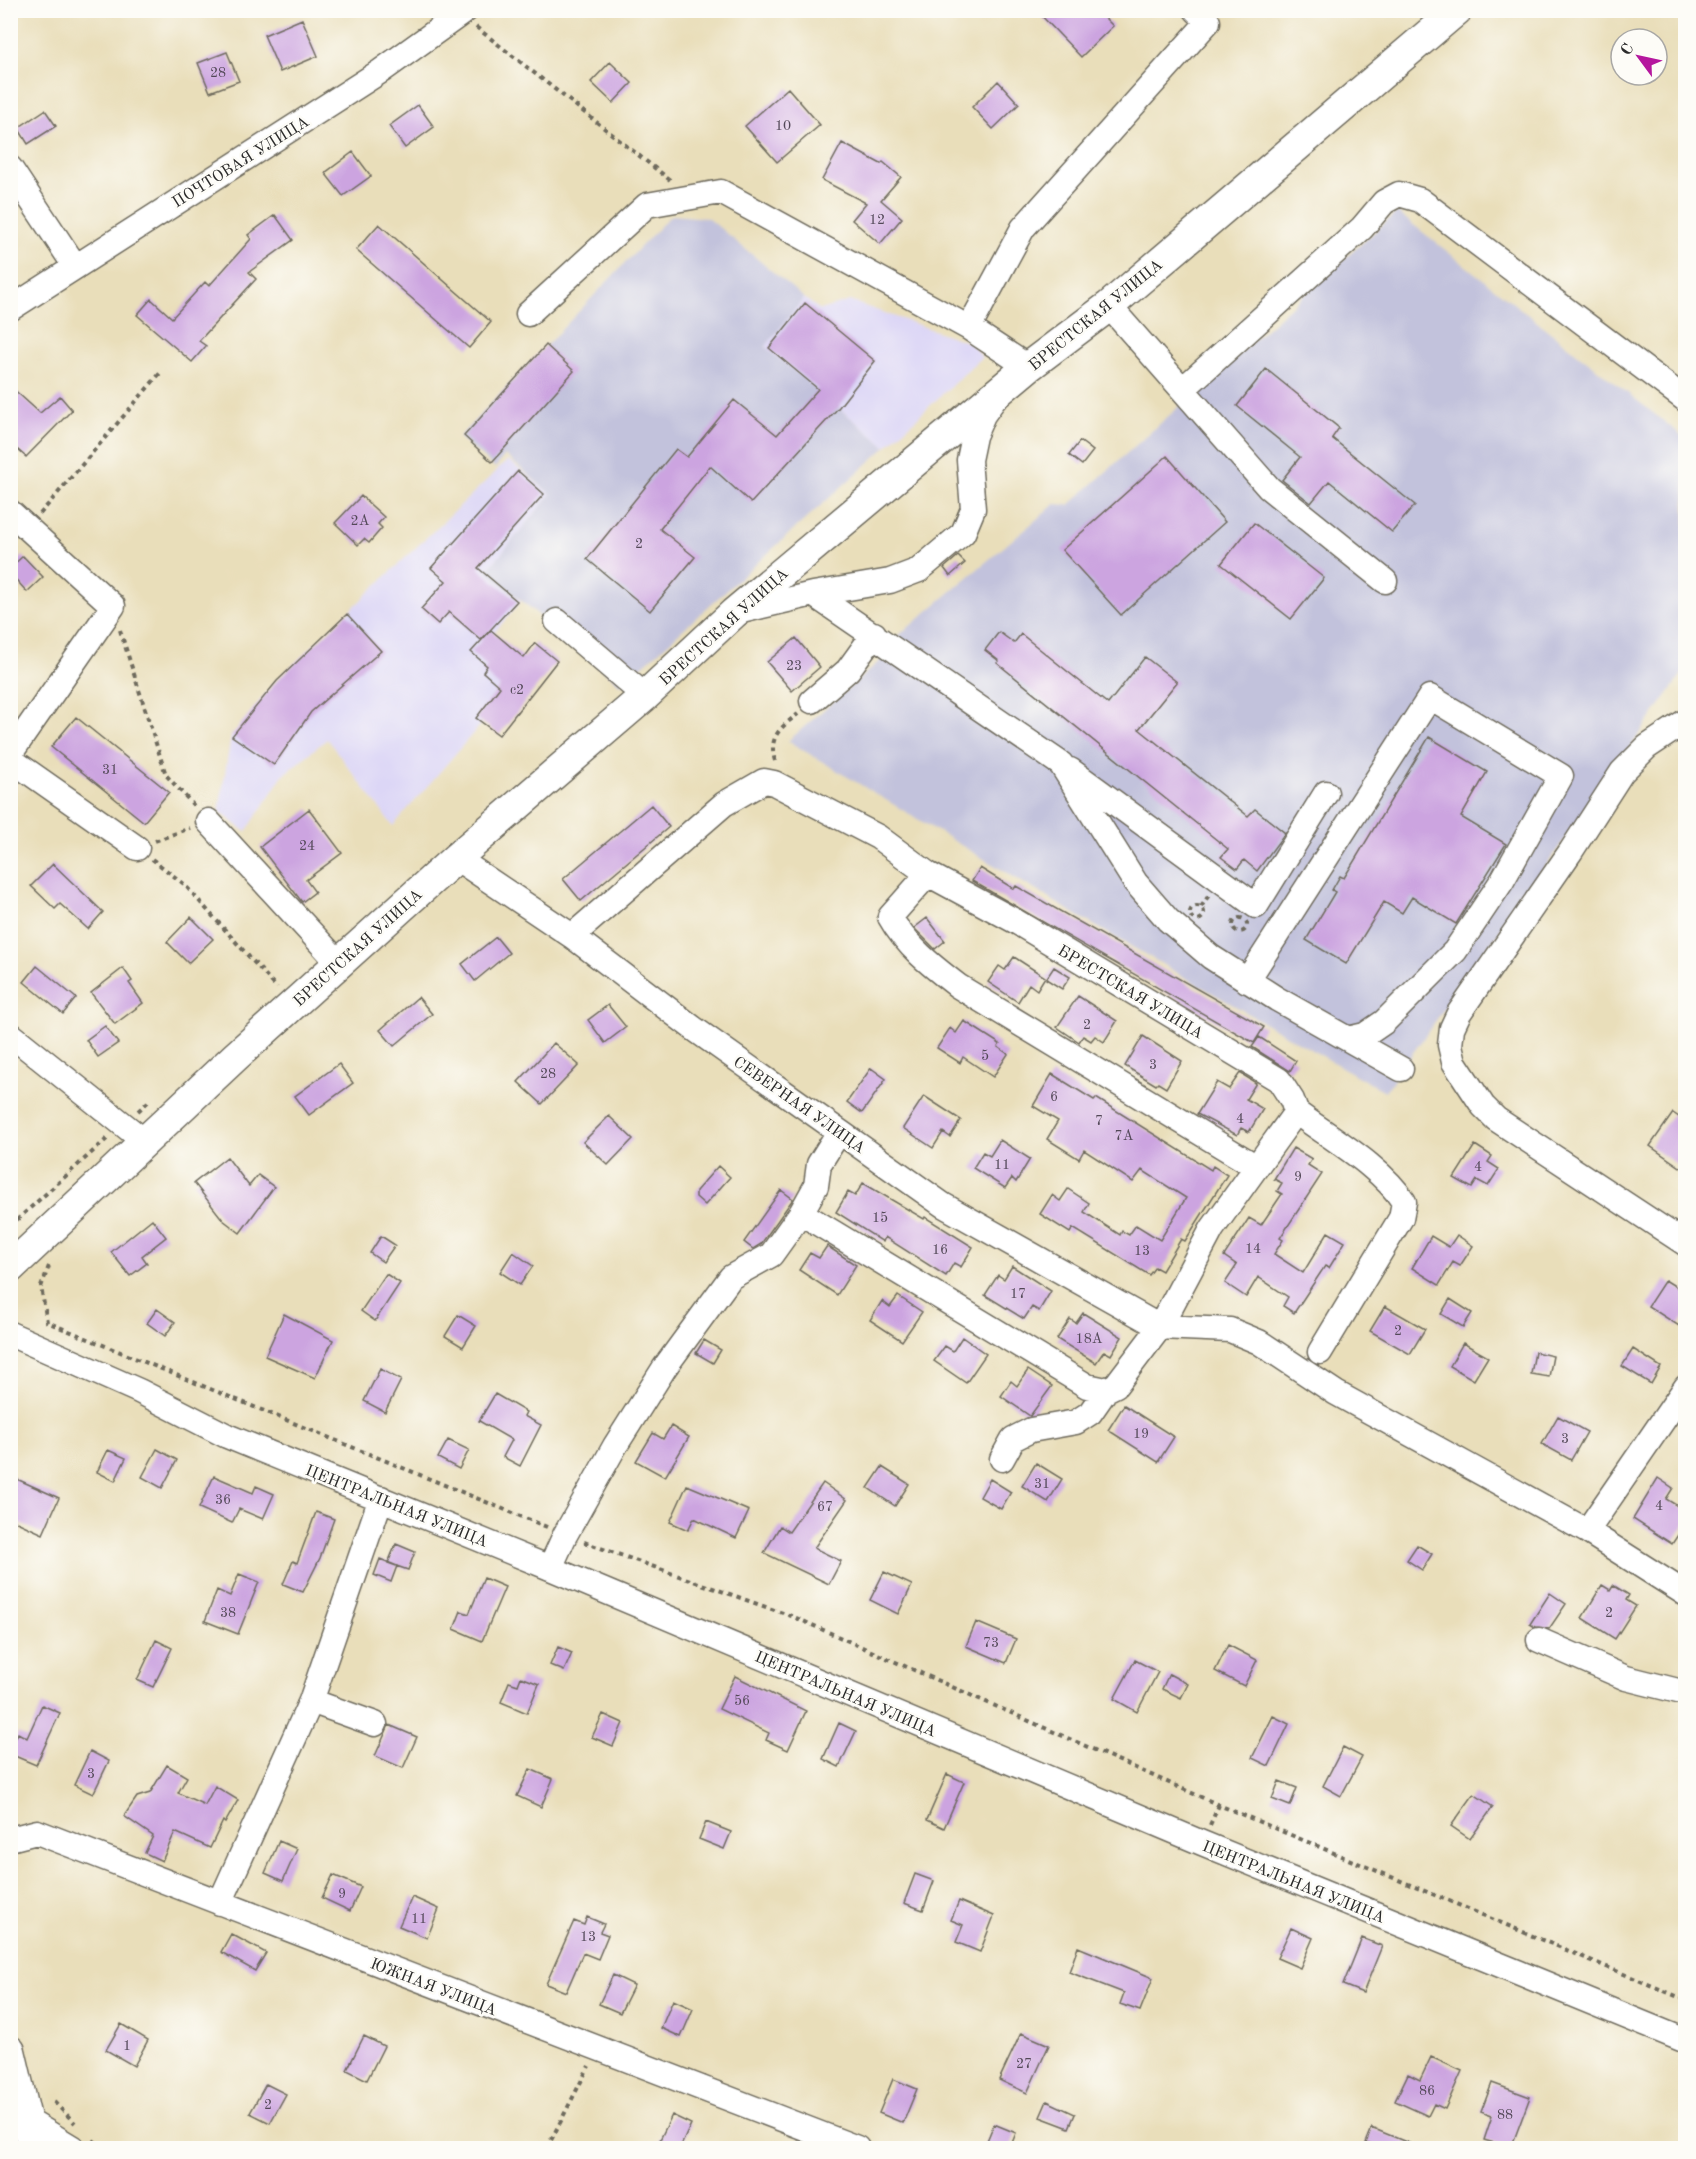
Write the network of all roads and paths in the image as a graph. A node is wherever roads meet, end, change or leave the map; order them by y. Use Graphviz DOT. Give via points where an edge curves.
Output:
graph roads {
  1 [pos="1196,10"];
  2 [pos="1457,10"];
  3 [pos="463,13"];
  4 [pos="10,168"];
  5 [pos="692,197"];
  6 [pos="75,266"];
  7 [pos="1109,306"];
  8 [pos="10,309"];
  9 [pos="528,314"];
  10 [pos="969,328"];
  11 [pos="1028,367"];
  12 [pos="162,371"];
  13 [pos="1183,389"];
  14 [pos="997,395"];
  15 [pos="1686,400"];
  16 [pos="19,520"];
  17 [pos="1385,581"];
  18 [pos="813,594"];
  19 [pos="113,606"];
  20 [pos="734,613"];
  21 [pos="557,621"];
  22 [pos="874,634"];
  23 [pos="645,696"];
  24 [pos="812,701"];
  25 [pos="1686,722"];
  26 [pos="10,754"];
  27 [pos="10,759"];
  28 [pos="1061,764"];
  29 [pos="781,769"];
  30 [pos="1326,793"];
  31 [pos="208,821"];
  32 [pos="137,848"];
  33 [pos="456,858"];
  34 [pos="928,874"];
  35 [pos="1210,893"];
  36 [pos="1201,907"];
  37 [pos="572,936"];
  38 [pos="339,963"];
  39 [pos="1247,981"];
  40 [pos="277,988"];
  41 [pos="10,1034"];
  42 [pos="1348,1039"];
  43 [pos="1401,1069"];
  44 [pos="1296,1112"];
  45 [pos="839,1132"];
  46 [pos="133,1133"];
  47 [pos="1255,1166"];
  48 [pos="801,1213"];
  49 [pos="10,1226"];
  50 [pos="1686,1244"];
  51 [pos="51,1260"];
  52 [pos="10,1268"];
  53 [pos="1157,1330"];
  54 [pos="10,1334"];
  55 [pos="1320,1352"];
  56 [pos="1686,1387"];
  57 [pos="1106,1390"];
  58 [pos="1002,1459"];
  59 [pos="381,1498"];
  60 [pos="1587,1531"];
  61 [pos="565,1534"];
  62 [pos="550,1568"];
  63 [pos="1686,1594"];
  64 [pos="1539,1640"];
  65 [pos="1686,1693"];
  66 [pos="310,1701"];
  67 [pos="375,1724"];
  68 [pos="10,1839"];
  69 [pos="220,1903"];
  70 [pos="1686,2000"];
  71 [pos="1686,2041"];
  72 [pos="598,2049"];
  73 [pos="10,2051"];
  74 [pos="30,2134"];
  75 [pos="73,2148"];
  76 [pos="547,2148"];
  77 [pos="856,2148"];
  1 -- 10 [label="street" via="1208,22 1023,228"];
  2 -- 7 [label="main road, БРЕСТСКАЯ УЛИЦА"];
  3 -- 5 [label="path"];
  3 -- 6 [label="street, ПОЧТОВАЯ УЛИЦА" via="381,71"];
  4 -- 6 [label="street"];
  5 -- 9 [label="street" via="647,205"];
  5 -- 10 [label="street" via="721,192"];
  6 -- 8 [label="street, ПОЧТОВАЯ УЛИЦА"];
  7 -- 11 [label="main road, БРЕСТСКАЯ УЛИЦА"];
  7 -- 13 [label="street"];
  10 -- 11 [label="street"];
  11 -- 14 [label="main road, БРЕСТСКАЯ УЛИЦА"];
  12 -- 16 [label="path"];
  13 -- 15 [label="street" via="1362,228 1384,202 1399,194 1420,200"];
  13 -- 17 [label="street" via="1269,488"];
  14 -- 18 [label="street" via="974,436 969,460 973,509 963,533 919,570 890,581"];
  14 -- 20 [label="main road, БРЕСТСКАЯ УЛИЦА"];
  16 -- 19 [label="street"];
  18 -- 20 [label="street"];
  18 -- 22 [label="street"];
  19 -- 26 [label="street"];
  19 -- 31 [label="path" via="166,775"];
  20 -- 23 [label="main road, БРЕСТСКАЯ УЛИЦА"];
  21 -- 23 [label="street"];
  22 -- 24 [label="street" via="848,669"];
  22 -- 28 [label="street"];
  23 -- 33 [label="main road, БРЕСТСКАЯ УЛИЦА"];
  24 -- 29 [label="path" via="778,730 773,740 775,764"];
  25 -- 50 [label="street" via="1647,747 1622,772 1459,1013 1450,1045 1454,1062 1468,1086 1496,1119"];
  27 -- 32 [label="street"];
  28 -- 30 [label="street" via="1256,906"];
  28 -- 39 [label="street" via="1135,882 1189,939"];
  31 -- 32 [label="path"];
  31 -- 38 [label="street"];
  32 -- 40 [label="path" via="184,884"];
  33 -- 37 [label="street, СЕВЕРНАЯ УЛИЦА"];
  33 -- 38 [label="main road, БРЕСТСКАЯ УЛИЦА"];
  34 -- 37 [label="street, БРЕСТСКАЯ УЛИЦА" via="878,837 764,781 724,804"];
  34 -- 44 [label="street, БРЕСТСКАЯ УЛИЦА" via="1015,921 1279,1080"];
  34 -- 47 [label="street" via="890,916 899,934 923,959 958,987"];
  35 -- 36 [label="path"];
  37 -- 45 [label="street, СЕВЕРНАЯ УЛИЦА"];
  38 -- 46 [label="main road, БРЕСТСКАЯ УЛИЦА"];
  39 -- 42 [label="street"];
  39 -- 42 [label="street" via="1430,697 1561,776 1461,944 1384,1022 1365,1035"];
  41 -- 46 [label="street"];
  42 -- 43 [label="street"];
  44 -- 47 [label="street"];
  44 -- 55 [label="street" via="1369,1167 1404,1202 1401,1218"];
  45 -- 48 [label="street" via="819,1164 816,1186"];
  45 -- 53 [label="street, СЕВЕРНАЯ УЛИЦА" via="943,1204"];
  46 -- 49 [label="path"];
  46 -- 52 [label="main road, БРЕСТСКАЯ УЛИЦА"];
  47 -- 53 [label="street" via="1212,1229"];
  48 -- 57 [label="street" via="1087,1386"];
  48 -- 61 [label="street" via="771,1256 731,1277 715,1298 665,1367"];
  51 -- 61 [label="path" via="41,1287 47,1322"];
  53 -- 57 [label="street" via="1116,1385"];
  53 -- 60 [label="street" via="1230,1330 1259,1342 1336,1393"];
  54 -- 59 [label="street, ЦЕНТРАЛЬНАЯ УЛИЦА" via="139,1391 227,1436"];
  56 -- 60 [label="street"];
  57 -- 58 [label="street" via="1090,1413 1076,1422 1031,1430 1013,1439"];
  59 -- 62 [label="street, ЦЕНТРАЛЬНАЯ УЛИЦА"];
  59 -- 66 [label="street"];
  60 -- 63 [label="street"];
  61 -- 62 [label="street"];
  61 -- 70 [label="path" via="794,1617 1219,1805"];
  62 -- 71 [label="street, ЦЕНТРАЛЬНАЯ УЛИЦА" via="1202,1843"];
  64 -- 65 [label="street" via="1626,1677"];
  66 -- 67 [label="street"];
  66 -- 69 [label="street"];
  68 -- 69 [label="street, ЮЖНАЯ УЛИЦА" via="37,1832"];
  69 -- 72 [label="street, ЮЖНАЯ УЛИЦА"];
  72 -- 76 [label="path"];
  72 -- 77 [label="street, ЮЖНАЯ УЛИЦА"];
  73 -- 74 [label="main road"];
  74 -- 75 [label="street"];
}
